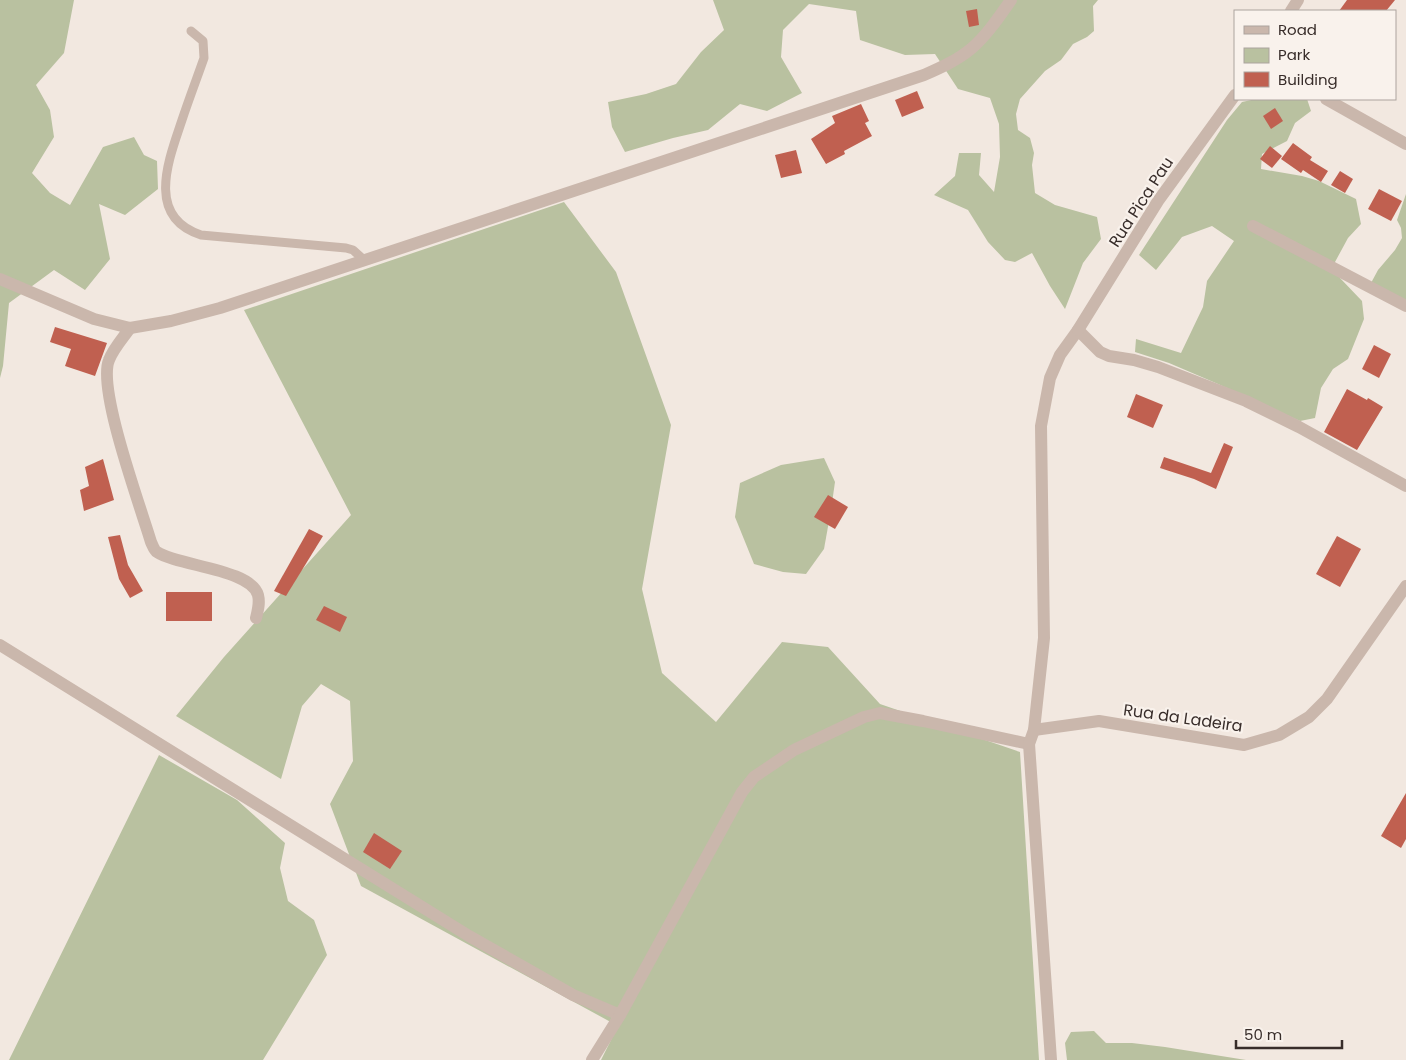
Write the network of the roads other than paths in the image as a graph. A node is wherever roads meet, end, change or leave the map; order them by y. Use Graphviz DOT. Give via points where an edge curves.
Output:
graph roads {
  1 [pos="1011,0"];
  2 [pos="191,31"];
  3 [pos="1234,96"];
  4 [pos="1328,100"];
  5 [pos="1406,144"];
  6 [pos="1253,226"];
  7 [pos="364,260"];
  8 [pos="0,279"];
  9 [pos="1406,306"];
  10 [pos="130,328"];
  11 [pos="1078,330"];
  12 [pos="1406,486"];
  13 [pos="1406,586"];
  14 [pos="256,618"];
  15 [pos="0,645"];
  16 [pos="1034,730"];
  17 [pos="1030,744"];
  18 [pos="620,1016"];
  19 [pos="592,1060"];
  20 [pos="1051,1060"];
  1 -- 7 [label="street" via="971,49 924,75"];
  2 -- 7 [label="lane" via="202,41 204,58 167,162 165,192 173,216 186,228 201,235 346,248"];
  3 -- 11 [label="street, Rua Pica Pau" via="1158,201"];
  4 -- 5 [label="street"];
  6 -- 9 [label="street"];
  7 -- 10 [label="street" via="220,308"];
  8 -- 10 [label="street" via="94,319"];
  10 -- 14 [label="street" via="108,361 107,383 111,410 151,542 155,551 166,556 230,574 253,586 258,594"];
  11 -- 12 [label="street" via="1108,356 1158,367 1246,401"];
  11 -- 16 [label="street, Rua Pica Pau" via="1060,355 1050,378 1041,426 1044,638"];
  13 -- 16 [label="street, Rua da Ladeira" via="1327,698 1310,717 1279,735 1244,745 1099,722"];
  15 -- 18 [label="street" via="469,936 573,996"];
  16 -- 17 [label="street, Rua Pica Pau"];
  17 -- 18 [label="street" via="880,713 864,716 794,750 754,776 742,792"];
  17 -- 20 [label="street, Rua Pica Pau"];
  18 -- 19 [label="street"];
}
